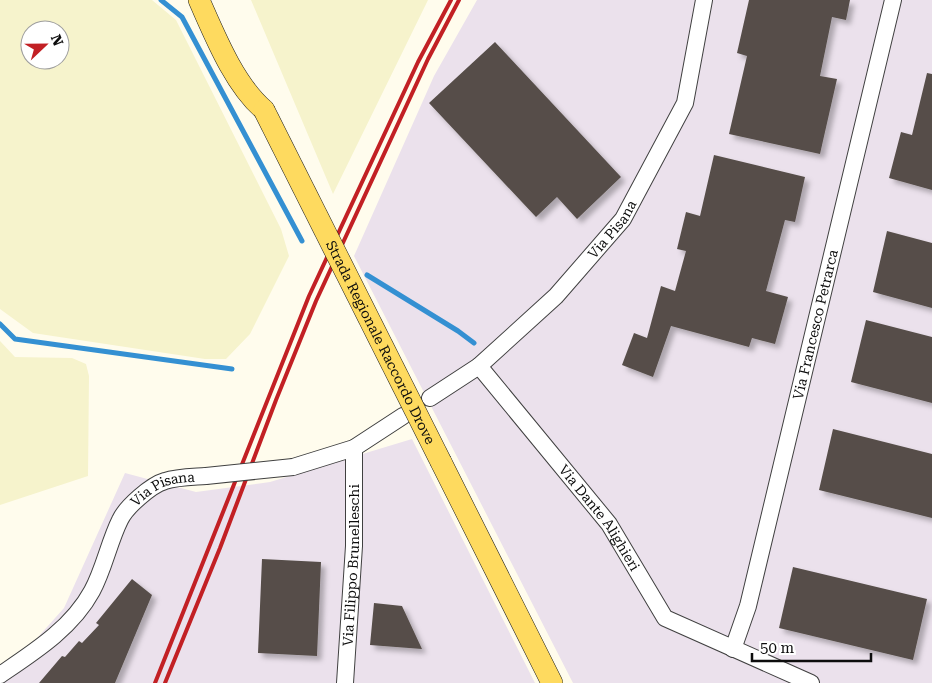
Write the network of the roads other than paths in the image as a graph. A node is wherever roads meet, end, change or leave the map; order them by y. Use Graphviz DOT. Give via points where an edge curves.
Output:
graph roads {
  1 [pos="199,0"];
  2 [pos="213,0"];
  3 [pos="704,0"];
  4 [pos="893,0"];
  5 [pos="264,110"];
  6 [pos="479,366"];
  7 [pos="430,398"];
  8 [pos="403,416"];
  9 [pos="354,448"];
  10 [pos="733,649"];
  11 [pos="0,675"];
  12 [pos="344,683"];
  13 [pos="552,683"];
  14 [pos="811,683"];
  1 -- 5 [label="main road" via="237,77"];
  2 -- 5 [label="main road, Strada Regionale Raccordo Drove"];
  3 -- 6 [label="street, Via Pisana" via="685,103 623,219 556,296"];
  4 -- 10 [label="street, Via Francesco Petrarca" via="748,606"];
  5 -- 13 [label="main road, Strada Regionale Raccordo Drove, bridge"];
  6 -- 7 [label="street, Via Pisana"];
  6 -- 10 [label="street, Via Dante Alighieri" via="609,524 665,618"];
  8 -- 9 [label="street, Via Pisana"];
  9 -- 11 [label="street, Via Pisana, bridge" via="293,467 165,481 146,490 120,519 92,592 70,622 34,653"];
  9 -- 12 [label="street, Via Filippo Brunelleschi" via="353,561"];
  10 -- 14 [label="street, Via Dante Alighieri"];
}
